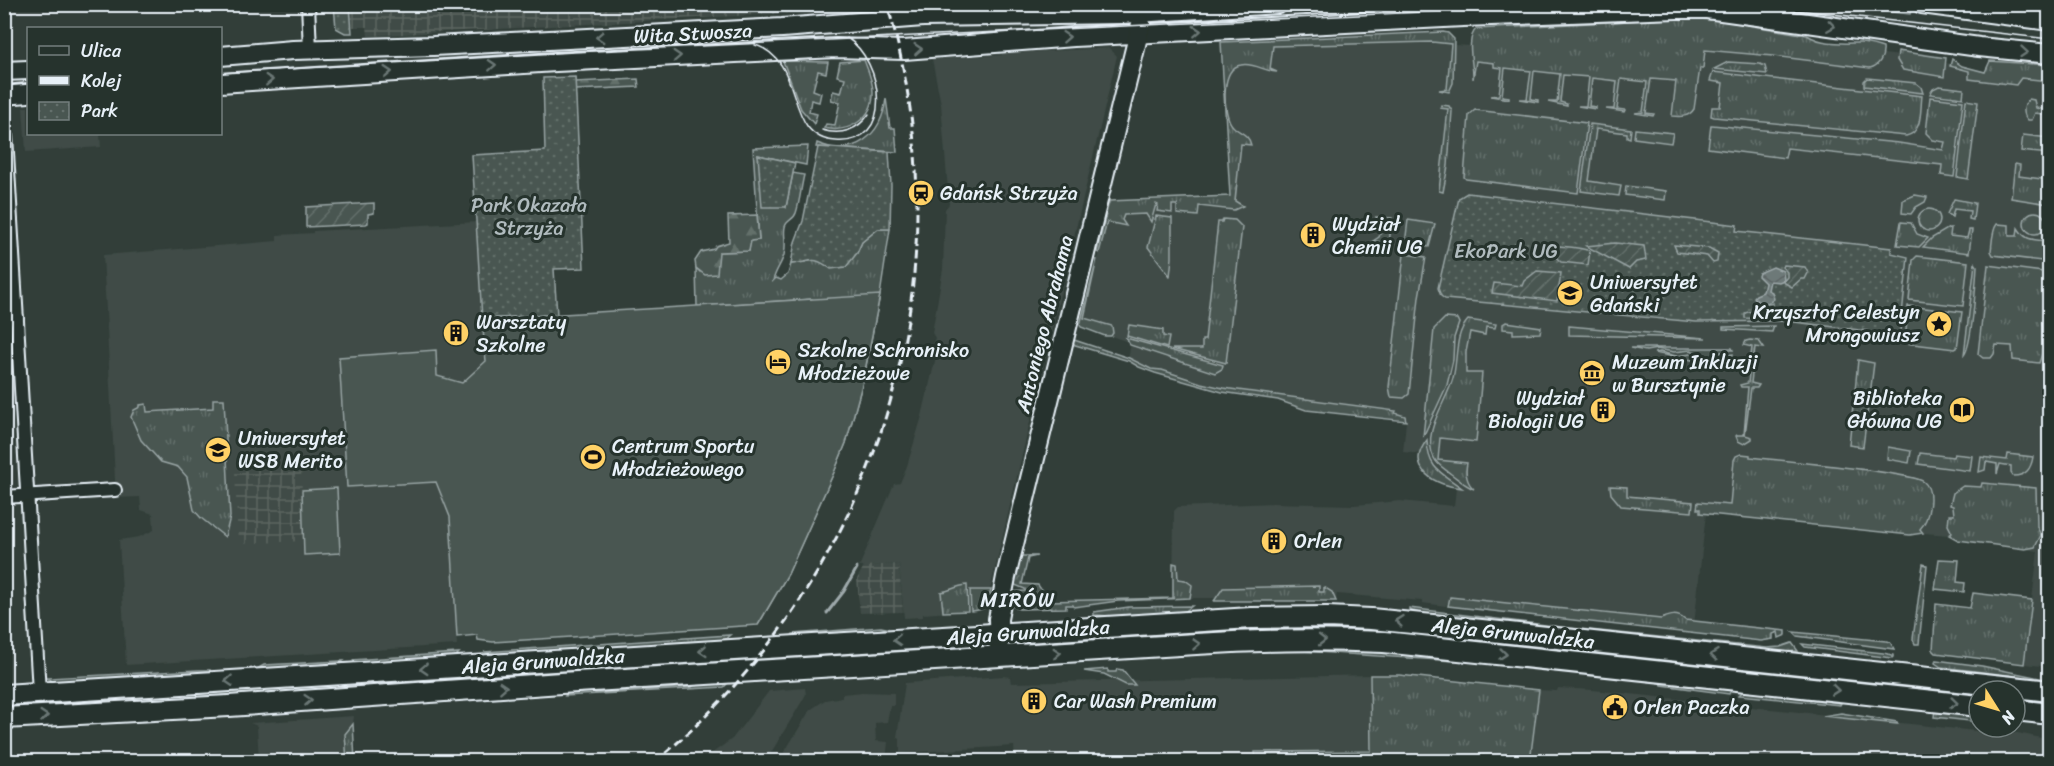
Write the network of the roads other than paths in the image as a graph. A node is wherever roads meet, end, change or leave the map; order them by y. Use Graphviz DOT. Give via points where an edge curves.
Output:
graph roads {
  1 [pos="308,4"];
  2 [pos="1278,4"];
  3 [pos="1922,4"];
  4 [pos="1144,9"];
  5 [pos="1007,10"];
  6 [pos="2049,21"];
  7 [pos="1138,34"];
  8 [pos="433,46"];
  9 [pos="310,50"];
  10 [pos="2049,54"];
  11 [pos="222,56"];
  12 [pos="434,69"];
  13 [pos="27,70"];
  14 [pos="4,71"];
  15 [pos="222,83"];
  16 [pos="27,93"];
  17 [pos="4,94"];
  18 [pos="4,102"];
  19 [pos="11,318"];
  20 [pos="115,490"];
  21 [pos="28,495"];
  22 [pos="8,496"];
  23 [pos="998,633"];
  24 [pos="924,638"];
  25 [pos="999,656"];
  26 [pos="925,661"];
  27 [pos="2049,691"];
  28 [pos="39,692"];
  29 [pos="4,695"];
  30 [pos="1967,705"];
  31 [pos="2027,711"];
  32 [pos="2049,714"];
  33 [pos="4,718"];
  1 -- 9 [label="street"];
  2 -- 4 [label="street, Wita Stwosza"];
  3 -- 6 [label="street"];
  4 -- 5 [label="street, Wita Stwosza"];
  4 -- 7 [label="street, Antoniego Abrahama"];
  5 -- 8 [label="street, Wita Stwosza, one-way" via="782,28"];
  7 -- 10 [label="street, Wita Stwosza, one-way" via="1707,9"];
  12 -- 7 [label="street, Wita Stwosza, one-way" via="836,48 904,50"];
  7 -- 23 [label="street, Antoniego Abrahama" via="1012,548"];
  8 -- 9 [label="street, Wita Stwosza"];
  8 -- 12 [label="street"];
  9 -- 11 [label="street, Wita Stwosza"];
  15 -- 12 [label="street, Wita Stwosza, one-way"];
  13 -- 14 [label="street"];
  16 -- 17 [label="street"];
  18 -- 19 [label="street"];
  19 -- 21 [label="street"];
  20 -- 21 [label="street"];
  21 -- 22 [label="street"];
  21 -- 28 [label="street"];
  23 -- 24 [label="main road, Aleja Grunwaldzka"];
  23 -- 25 [label="street, Antoniego Abrahama"];
  27 -- 23 [label="main road, Aleja Grunwaldzka, one-way" via="1371,619 1251,618"];
  24 -- 26 [label="main road"];
  24 -- 28 [label="main road, Aleja Grunwaldzka, one-way"];
  25 -- 26 [label="main road, Aleja Grunwaldzka"];
  25 -- 30 [label="main road, Aleja Grunwaldzka, one-way" via="1263,640 1362,641"];
  33 -- 26 [label="main road, Aleja Grunwaldzka, one-way"];
  28 -- 29 [label="main road, Aleja Grunwaldzka"];
  31 -- 32 [label="main road"];
}
